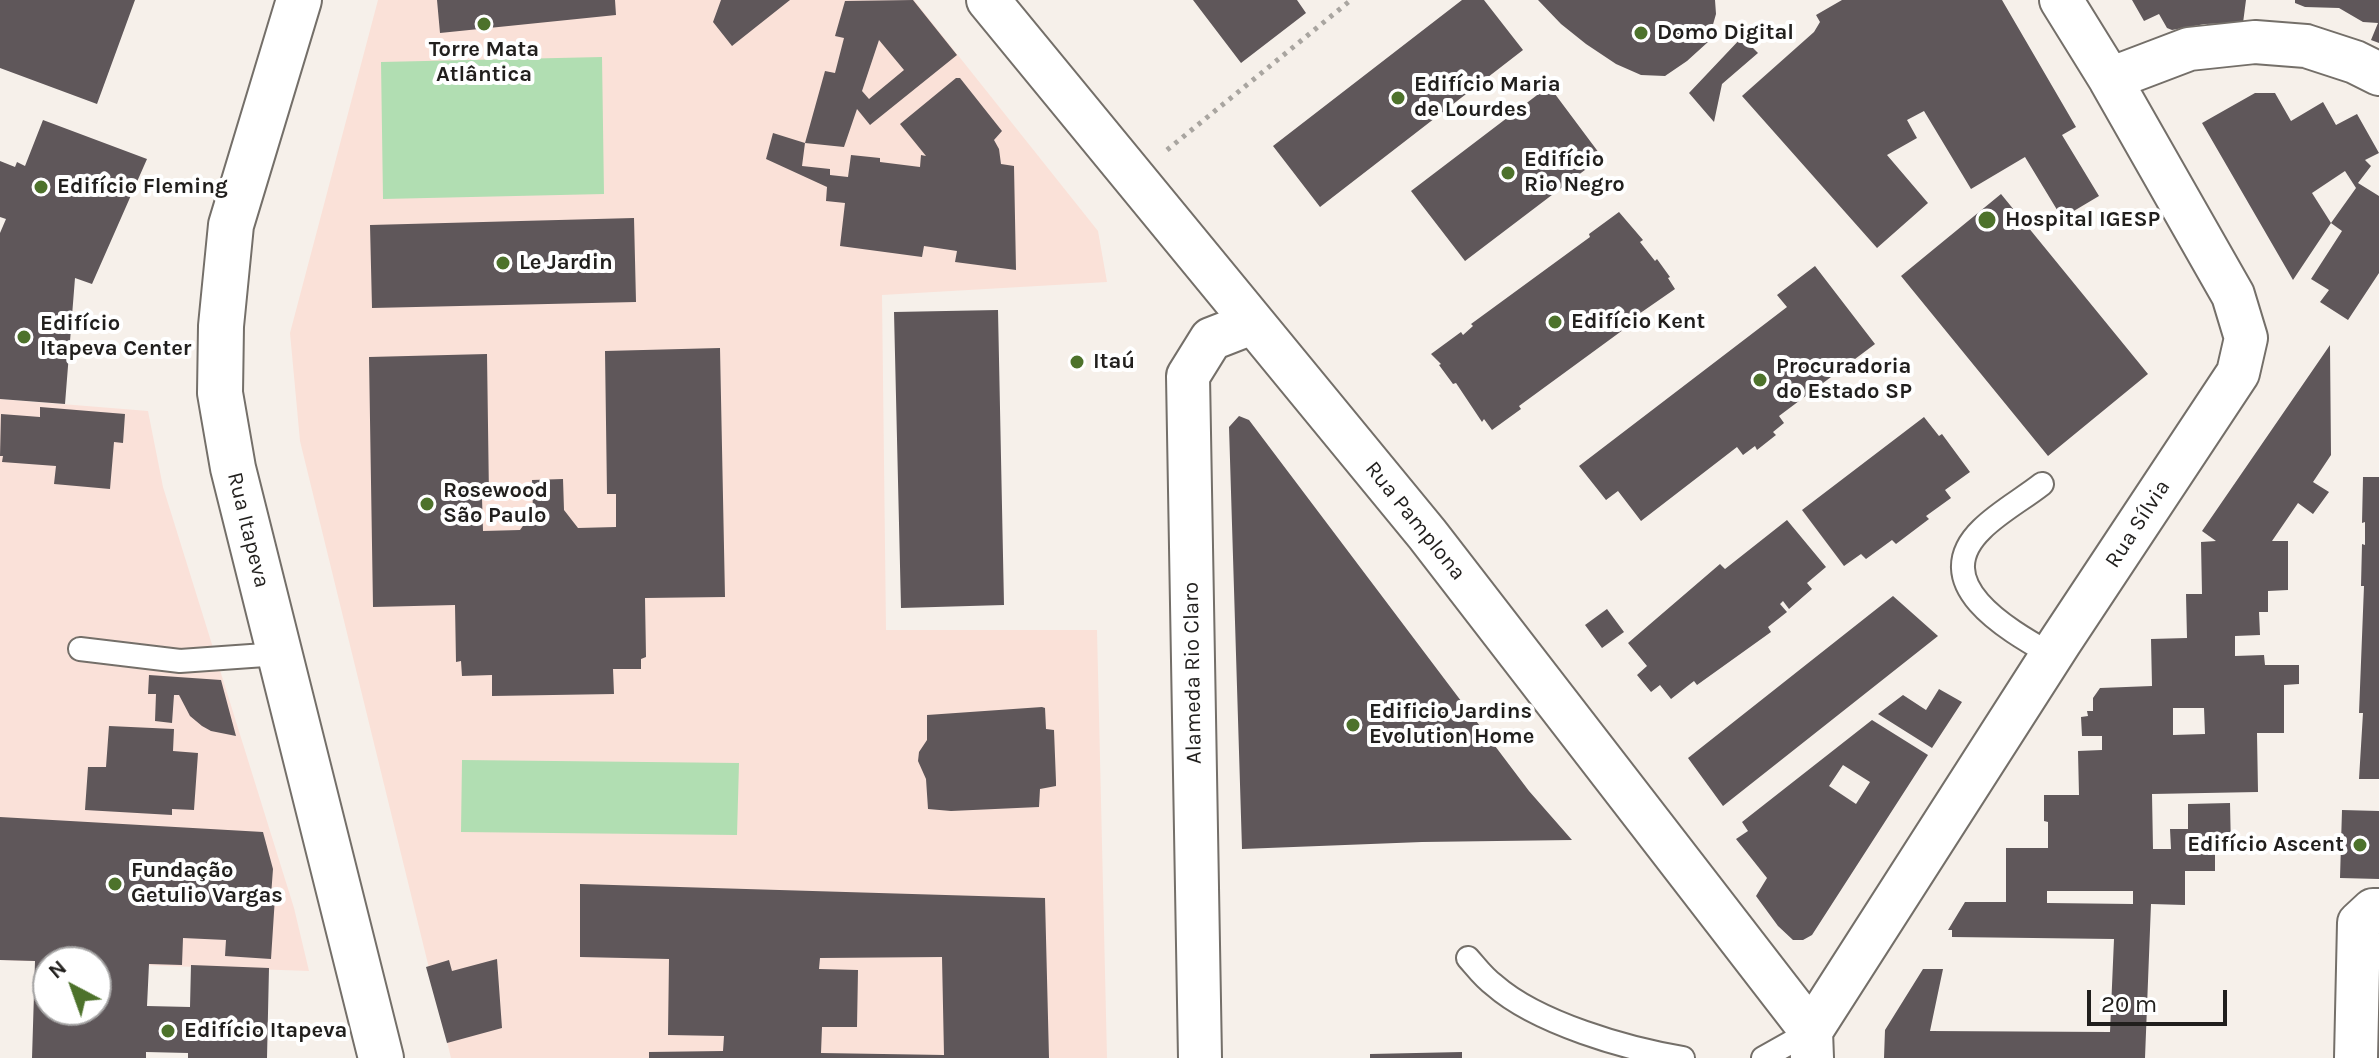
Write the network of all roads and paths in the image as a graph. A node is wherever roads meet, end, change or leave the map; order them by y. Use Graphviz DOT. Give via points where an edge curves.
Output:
graph roads {
  1 [pos="299,0"];
  2 [pos="1351,0"];
  3 [pos="2061,0"];
  4 [pos="990,1"];
  5 [pos="2379,74"];
  6 [pos="2110,79"];
  7 [pos="1163,153"];
  8 [pos="1252,323"];
  9 [pos="2042,484"];
  10 [pos="80,649"];
  11 [pos="279,654"];
  12 [pos="2052,655"];
  13 [pos="2379,910"];
  14 [pos="1468,958"];
  15 [pos="1811,1044"];
  16 [pos="381,1058"];
  17 [pos="1200,1058"];
  18 [pos="1683,1058"];
  19 [pos="1763,1058"];
  20 [pos="2356,1058"];
  1 -- 11 [label="street, Rua Itapeva" via="231,225 221,326 220,393 233,468"];
  2 -- 7 [label="path"];
  3 -- 6 [label="street, Rua Sílvia"];
  4 -- 8 [label="street, Rua Pamplona"];
  5 -- 6 [label="street" via="2306,46 2255,42 2189,49"];
  6 -- 12 [label="street, Rua Sílvia" via="2233,295 2246,338 2238,373"];
  8 -- 15 [label="street, Rua Pamplona" via="1427,534"];
  8 -- 17 [label="street, Alameda Rio Claro" via="1211,339 1188,376"];
  9 -- 12 [label="lane" via="1981,529 1967,550 1963,571 1969,594 1988,612"];
  10 -- 11 [label="lane" via="180,661"];
  11 -- 16 [label="street, Rua Itapeva"];
  12 -- 15 [label="street, Rua Sílvia"];
  13 -- 20 [label="street" via="2359,923"];
  14 -- 18 [label="lane" via="1493,985 1533,1012 1640,1051"];
  15 -- 19 [label="lane"];
}
